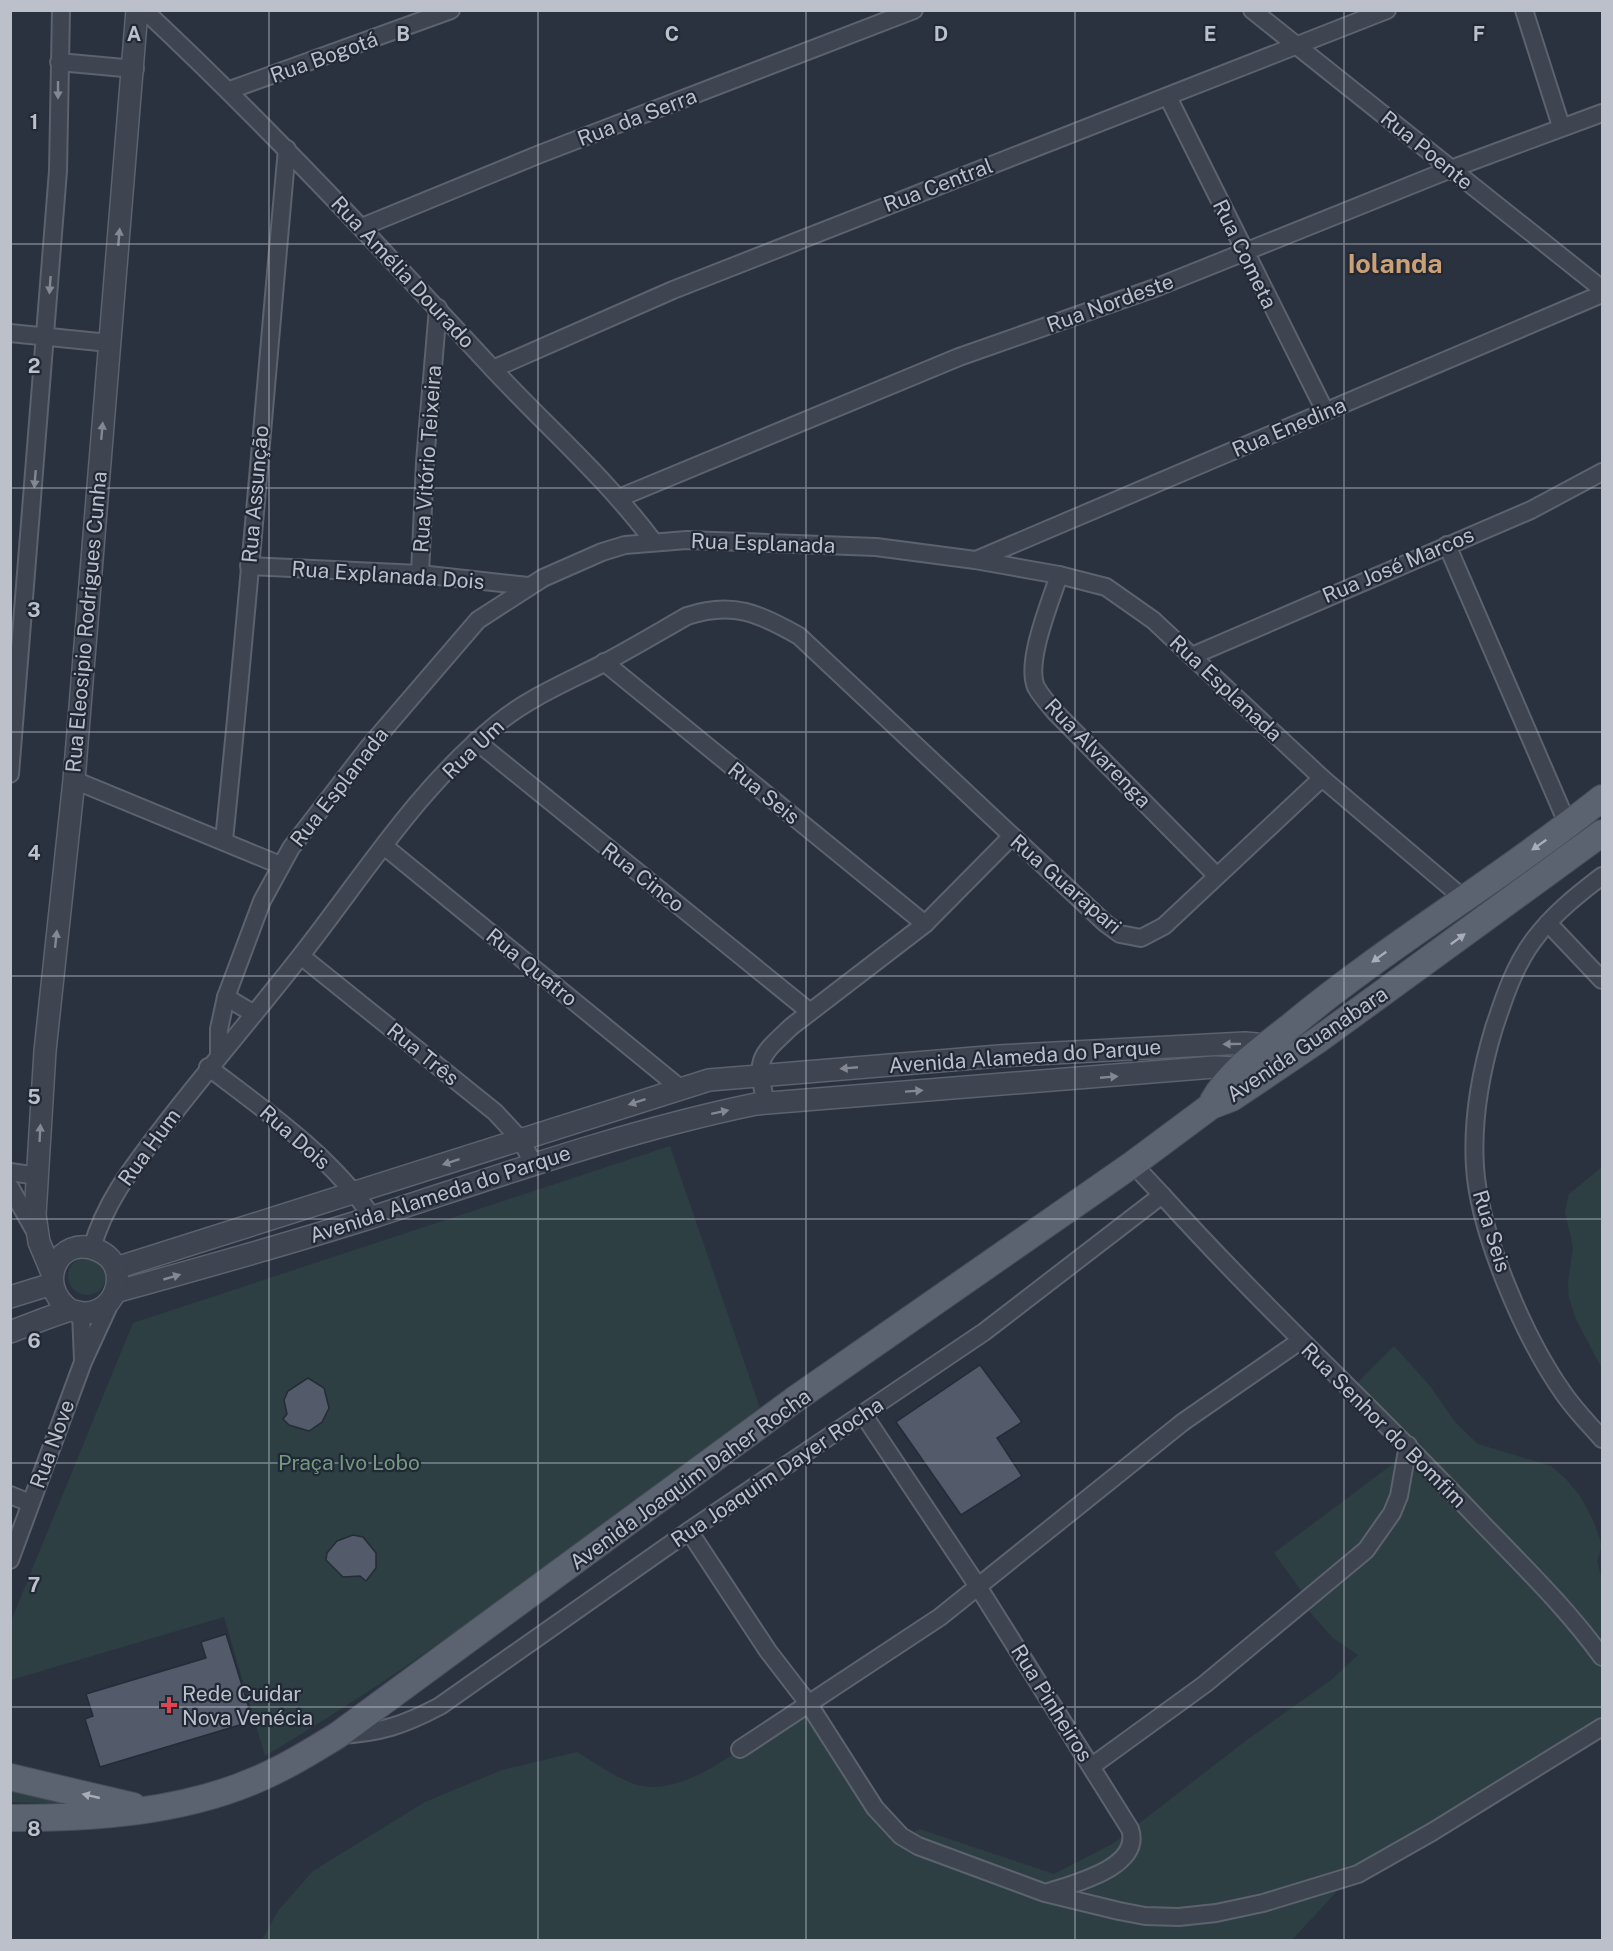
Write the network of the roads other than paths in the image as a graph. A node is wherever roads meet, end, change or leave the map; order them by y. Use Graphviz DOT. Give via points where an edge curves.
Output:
graph roads {
  1 [pos="61,10"];
  2 [pos="137,10"];
  3 [pos="144,10"];
  4 [pos="451,10"];
  5 [pos="914,10"];
  6 [pos="1252,10"];
  7 [pos="1387,10"];
  8 [pos="1524,10"];
  9 [pos="417,17"];
  10 [pos="1297,46"];
  11 [pos="59,62"];
  12 [pos="135,69"];
  13 [pos="230,90"];
  14 [pos="1168,97"];
  15 [pos="1602,113"];
  16 [pos="1561,126"];
  17 [pos="287,149"];
  18 [pos="1451,170"];
  19 [pos="362,227"];
  20 [pos="1243,252"];
  21 [pos="1602,289"];
  22 [pos="1602,294"];
  23 [pos="438,308"];
  24 [pos="10,333"];
  25 [pos="47,336"];
  26 [pos="108,343"];
  27 [pos="493,369"];
  28 [pos="1325,411"];
  29 [pos="1602,472"];
  30 [pos="619,498"];
  31 [pos="653,541"];
  32 [pos="1447,545"];
  33 [pos="975,560"];
  34 [pos="249,566"];
  35 [pos="420,574"];
  36 [pos="1059,574"];
  37 [pos="528,586"];
  38 [pos="819,653"];
  39 [pos="1192,656"];
  40 [pos="604,662"];
  41 [pos="476,741"];
  42 [pos="10,774"];
  43 [pos="1323,778"];
  44 [pos="74,780"];
  45 [pos="1602,798"];
  46 [pos="1568,825"];
  47 [pos="1602,833"];
  48 [pos="1011,837"];
  49 [pos="224,840"];
  50 [pos="384,846"];
  51 [pos="280,866"];
  52 [pos="1216,876"];
  53 [pos="1602,876"];
  54 [pos="1463,898"];
  55 [pos="1548,923"];
  56 [pos="925,924"];
  57 [pos="301,956"];
  58 [pos="1602,980"];
  59 [pos="226,996"];
  60 [pos="810,1012"];
  61 [pos="254,1014"];
  62 [pos="1275,1054"];
  63 [pos="213,1061"];
  64 [pos="759,1075"];
  65 [pos="1247,1075"];
  66 [pos="680,1088"];
  67 [pos="766,1103"];
  68 [pos="1211,1106"];
  69 [pos="521,1140"];
  70 [pos="533,1163"];
  71 [pos="1133,1164"];
  72 [pos="10,1172"];
  73 [pos="38,1176"];
  74 [pos="10,1187"];
  75 [pos="356,1193"];
  76 [pos="1162,1195"];
  77 [pos="372,1217"];
  78 [pos="36,1233"];
  79 [pos="82,1248"];
  80 [pos="116,1268"];
  81 [pos="52,1278"];
  82 [pos="10,1297"];
  83 [pos="113,1297"];
  84 [pos="76,1311"];
  85 [pos="10,1332"];
  86 [pos="1300,1341"];
  87 [pos="83,1362"];
  88 [pos="863,1414"];
  89 [pos="1602,1439"];
  90 [pos="1408,1445"];
  91 [pos="10,1495"];
  92 [pos="30,1503"];
  93 [pos="689,1532"];
  94 [pos="10,1560"];
  95 [pos="977,1585"];
  96 [pos="1602,1657"];
  97 [pos="808,1703"];
  98 [pos="1602,1727"];
  99 [pos="338,1735"];
  100 [pos="740,1749"];
  101 [pos="1092,1766"];
  102 [pos="10,1777"];
  103 [pos="148,1809"];
  104 [pos="10,1818"];
  105 [pos="1045,1893"];
  1 -- 11 [label="street"];
  2 -- 12 [label="street, Rua Eleosipio Rodrigues Cunha"];
  3 -- 13 [label="street, Rua Amélia Dourado"];
  4 -- 9 [label="street, Rua Bogotá"];
  5 -- 19 [label="street, Rua da Serra"];
  6 -- 10 [label="street, Rua Poente"];
  7 -- 10 [label="street, Rua Central"];
  8 -- 16 [label="street"];
  9 -- 13 [label="street, Rua Bogotá"];
  10 -- 14 [label="street, Rua Central"];
  10 -- 18 [label="street, Rua Poente"];
  11 -- 12 [label="street"];
  11 -- 25 [label="street, one-way" via="58,171"];
  26 -- 12 [label="street, Rua Eleosipio Rodrigues Cunha, one-way"];
  13 -- 17 [label="street, Rua Amélia Dourado"];
  14 -- 20 [label="street, Rua Cometa"];
  14 -- 27 [label="street, Rua Central" via="684,286"];
  15 -- 16 [label="street, Rua Nordeste"];
  16 -- 18 [label="street, Rua Nordeste"];
  17 -- 19 [label="street, Rua Amélia Dourado"];
  17 -- 34 [label="street, Rua Assunção"];
  18 -- 20 [label="street, Rua Nordeste"];
  18 -- 21 [label="street, Rua Poente"];
  19 -- 23 [label="street, Rua Amélia Dourado"];
  20 -- 28 [label="street, Rua Cometa"];
  20 -- 30 [label="street, Rua Nordeste" via="1155,288 959,357"];
  22 -- 28 [label="street, Rua Enedina"];
  23 -- 27 [label="street, Rua Amélia Dourado"];
  23 -- 35 [label="street, Rua Vitório Teixeira"];
  24 -- 25 [label="street"];
  25 -- 26 [label="street"];
  25 -- 42 [label="street, one-way"];
  44 -- 26 [label="street, Rua Eleosipio Rodrigues Cunha, one-way"];
  27 -- 30 [label="street, Rua Amélia Dourado"];
  28 -- 33 [label="street, Rua Enedina"];
  29 -- 32 [label="street, Rua José Marcos" via="1531,510"];
  30 -- 31 [label="street, Rua Amélia Dourado"];
  31 -- 33 [label="street, Rua Esplanada" via="876,547"];
  31 -- 37 [label="street, Rua Esplanada" via="602,552"];
  32 -- 39 [label="street, Rua José Marcos"];
  32 -- 46 [label="street"];
  33 -- 36 [label="street, Rua Esplanada"];
  34 -- 35 [label="street, Rua Explanada Dois"];
  34 -- 49 [label="street, Rua Assunção"];
  35 -- 37 [label="street, Rua Explanada Dois"];
  36 -- 39 [label="street, Rua Esplanada" via="1120,594"];
  36 -- 52 [label="street, Rua Alvarenga" via="1036,653 1036,686 1056,713"];
  37 -- 51 [label="street, Rua Esplanada" via="478,620 432,670"];
  38 -- 40 [label="street, Rua Um" via="774,622 728,608 687,616"];
  38 -- 48 [label="street, Rua Guarapari"];
  39 -- 43 [label="street, Rua Esplanada"];
  40 -- 41 [label="street, Rua Um" via="522,705"];
  40 -- 56 [label="street, Rua Seis"];
  41 -- 50 [label="street, Rua Um"];
  41 -- 60 [label="street, Rua Cinco"];
  43 -- 52 [label="street, Rua Guarapari"];
  43 -- 54 [label="street, Rua Esplanada"];
  44 -- 49 [label="street"];
  73 -- 44 [label="street, Rua Eleosipio Rodrigues Cunha, one-way" via="45,1051"];
  45 -- 46 [label="main road, Avenida Guanabara"];
  46 -- 54 [label="main road, Avenida Guanabara, one-way"];
  62 -- 47 [label="main road, Avenida Guanabara, one-way" via="1517,897"];
  48 -- 52 [label="street, Rua Guarapari" via="1105,923 1130,937 1141,938 1164,926"];
  48 -- 56 [label="street"];
  49 -- 51 [label="street"];
  50 -- 57 [label="street, Rua Um"];
  50 -- 66 [label="street, Rua Quatro"];
  51 -- 59 [label="street, Rua Esplanada" via="262,901"];
  53 -- 55 [label="street, Rua Seis"];
  54 -- 62 [label="main road, Avenida Guanabara, one-way" via="1350,978"];
  55 -- 58 [label="street"];
  55 -- 89 [label="street, Rua Seis" via="1518,966 1502,1002 1484,1062 1477,1097 1475,1168 1480,1203 1501,1267 1540,1355 1564,1394"];
  56 -- 60 [label="street"];
  57 -- 61 [label="street, Rua Um"];
  57 -- 69 [label="street, Rua Três" via="495,1112"];
  59 -- 61 [label="street"];
  59 -- 63 [label="street, Rua Esplanada"];
  60 -- 64 [label="street" via="765,1054"];
  61 -- 63 [label="street, Rua Um"];
  62 -- 64 [label="street, Avenida Alameda do Parque, one-way" via="1245,1043 1170,1046"];
  62 -- 65 [label="main road, Avenida Guanabara"];
  63 -- 75 [label="street, Rua Dois"];
  63 -- 79 [label="street, Rua Hum" via="123,1181"];
  64 -- 66 [label="street, Avenida Alameda do Parque" via="727,1077"];
  64 -- 67 [label="street"];
  67 -- 65 [label="street, Avenida Alameda do Parque, one-way" via="1214,1067"];
  65 -- 68 [label="main road, Avenida Guanabara" via="1221,1086"];
  66 -- 69 [label="street, Avenida Alameda do Parque, one-way"];
  70 -- 67 [label="street, Avenida Alameda do Parque, one-way" via="709,1114"];
  68 -- 71 [label="main road, Avenida Joaquim Daher Rocha"];
  69 -- 70 [label="street, Rua Três"];
  69 -- 75 [label="street, Avenida Alameda do Parque, one-way"];
  70 -- 77 [label="street, Avenida Alameda do Parque"];
  71 -- 76 [label="street"];
  71 -- 99 [label="main road, Avenida Joaquim Daher Rocha" via="794,1400"];
  72 -- 73 [label="street"];
  73 -- 78 [label="street, Rua Eleosipio Rodrigues Cunha"];
  74 -- 78 [label="street"];
  75 -- 77 [label="street, Rua Dois"];
  75 -- 80 [label="street, Avenida Alameda do Parque"];
  76 -- 86 [label="street, Rua Senhor do Bomfim"];
  76 -- 88 [label="street, Rua Joaquim Dayer Rocha" via="984,1332"];
  83 -- 77 [label="street, Avenida Alameda do Parque, one-way"];
  78 -- 79 [label="street" via="59,1247"];
  78 -- 81 [label="street"];
  79 -- 80 [label="street" via="103,1252"];
  79 -- 81 [label="street" via="56,1263"];
  80 -- 83 [label="street" via="118,1281"];
  81 -- 82 [label="street"];
  81 -- 84 [label="street" via="55,1294"];
  83 -- 84 [label="street, Avenida Alameda do Parque" via="92,1312"];
  83 -- 87 [label="street"];
  84 -- 85 [label="street, Avenida Alameda do Parque"];
  84 -- 87 [label="street"];
  86 -- 90 [label="street, Rua Senhor do Bomfim"];
  86 -- 95 [label="street" via="1183,1422"];
  87 -- 92 [label="street, Rua Nove"];
  88 -- 93 [label="street, Rua Joaquim Dayer Rocha"];
  88 -- 95 [label="street, Rua Pinheiros"];
  90 -- 96 [label="street, Rua Senhor do Bomfim" via="1564,1609"];
  90 -- 101 [label="street" via="1400,1496 1366,1550 1214,1677"];
  91 -- 92 [label="street"];
  92 -- 94 [label="street, Rua Nove"];
  93 -- 97 [label="street" via="768,1651"];
  93 -- 99 [label="street, Rua Joaquim Dayer Rocha" via="440,1706 387,1730"];
  95 -- 97 [label="street" via="940,1617"];
  95 -- 101 [label="street, Rua Pinheiros"];
  97 -- 100 [label="street"];
  97 -- 105 [label="street" via="875,1808 901,1836 918,1846"];
  98 -- 105 [label="street" via="1383,1862 1330,1885 1216,1913 1179,1917 1136,1914"];
  99 -- 103 [label="main road, Avenida Joaquim Daher Rocha" via="256,1780"];
  101 -- 105 [label="street, Rua Pinheiros" via="1126,1823 1133,1838 1131,1846 1119,1860 1087,1879"];
  103 -- 102 [label="main road, Avenida Joaquim Daher Rocha, one-way"];
  103 -- 104 [label="main road, Avenida Joaquim Daher Rocha" via="107,1815"];
}
